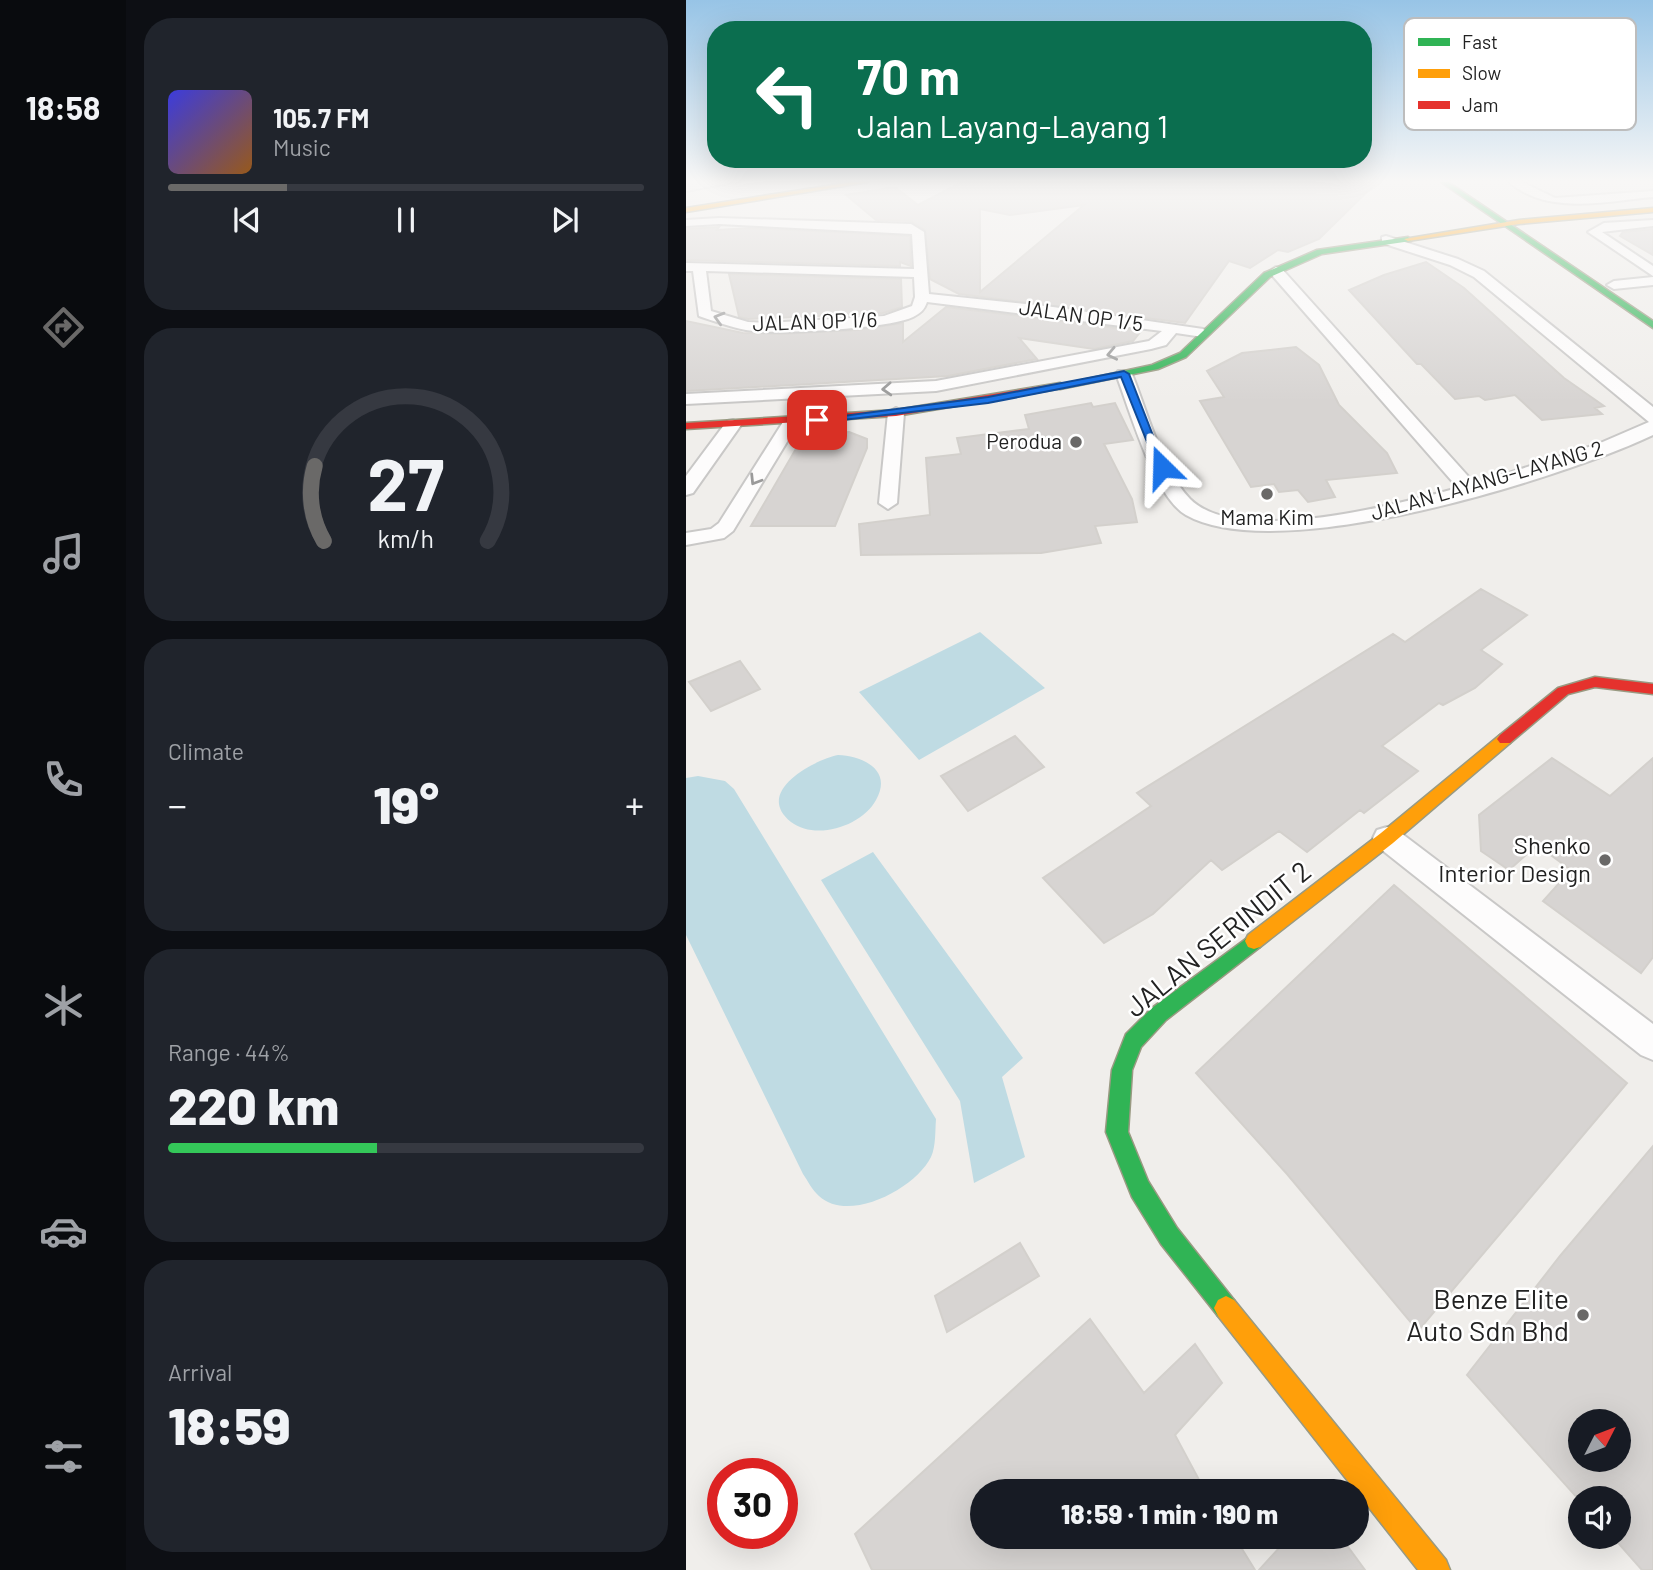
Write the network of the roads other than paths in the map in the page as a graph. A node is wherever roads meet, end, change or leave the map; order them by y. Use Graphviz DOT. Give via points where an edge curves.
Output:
graph roads {
  1 [pos="919,255"];
  2 [pos="1314,255"];
  3 [pos="1433,255"];
  4 [pos="1547,255"];
  5 [pos="1554,255"];
  6 [pos="1569,255"];
  7 [pos="1626,255"];
  8 [pos="692,266"];
  9 [pos="1568,266"];
  10 [pos="1276,271"];
  11 [pos="1653,272"];
  12 [pos="919,273"];
  13 [pos="1653,281"];
  14 [pos="1614,285"];
  15 [pos="922,297"];
  16 [pos="1653,312"];
  17 [pos="1653,325"];
  18 [pos="1172,329"];
  19 [pos="1203,333"];
  20 [pos="1124,374"];
  21 [pos="686,399"];
  22 [pos="896,413"];
  23 [pos="1653,418"];
  24 [pos="791,422"];
  25 [pos="733,425"];
  26 [pos="686,426"];
  27 [pos="1653,426"];
  28 [pos="686,489"];
  29 [pos="1471,491"];
  30 [pos="888,503"];
  31 [pos="1194,512"];
  32 [pos="686,538"];
  33 [pos="1653,689"];
  34 [pos="1387,838"];
  35 [pos="1653,1044"];
  36 [pos="1436,1570"];
  1 -- 12 [label="street"];
  2 -- 10 [label="main road"];
  3 -- 23 [label="street" via="1479,274"];
  4 -- 9 [label="main road"];
  5 -- 9 [label="main road"];
  6 -- 14 [label="main road"];
  7 -- 11 [label="street"];
  8 -- 12 [label="street"];
  15 -- 8 [label="street, JALAN OP 1/6, one-way" via="918,308 897,318 757,327 704,313"];
  9 -- 17 [label="main road"];
  10 -- 19 [label="main road"];
  10 -- 29 [label="street"];
  12 -- 15 [label="street"];
  13 -- 14 [label="street"];
  14 -- 16 [label="main road"];
  15 -- 18 [label="street, JALAN OP 1/5"];
  18 -- 19 [label="street, JALAN OP 1/5"];
  18 -- 21 [label="street, one-way" via="1161,342 1151,345 936,386"];
  19 -- 20 [label="main road" via="1170,362"];
  20 -- 22 [label="main road"];
  20 -- 31 [label="street" via="1172,490"];
  22 -- 24 [label="main road"];
  22 -- 30 [label="street"];
  24 -- 25 [label="main road"];
  24 -- 32 [label="street, one-way" via="726,527 717,534"];
  25 -- 26 [label="main road"];
  25 -- 28 [label="street"];
  27 -- 29 [label="street, JALAN LAYANG-LAYANG 2" via="1567,462"];
  29 -- 31 [label="street, JALAN LAYANG-LAYANG 2" via="1332,523 1230,525"];
  33 -- 34 [label="main road, JALAN SERINDIT 2" via="1595,682 1563,691"];
  34 -- 35 [label="street"];
  34 -- 36 [label="main road, JALAN SERINDIT 2" via="1159,1014 1133,1041 1122,1070 1117,1132 1140,1189 1169,1236"];
}
